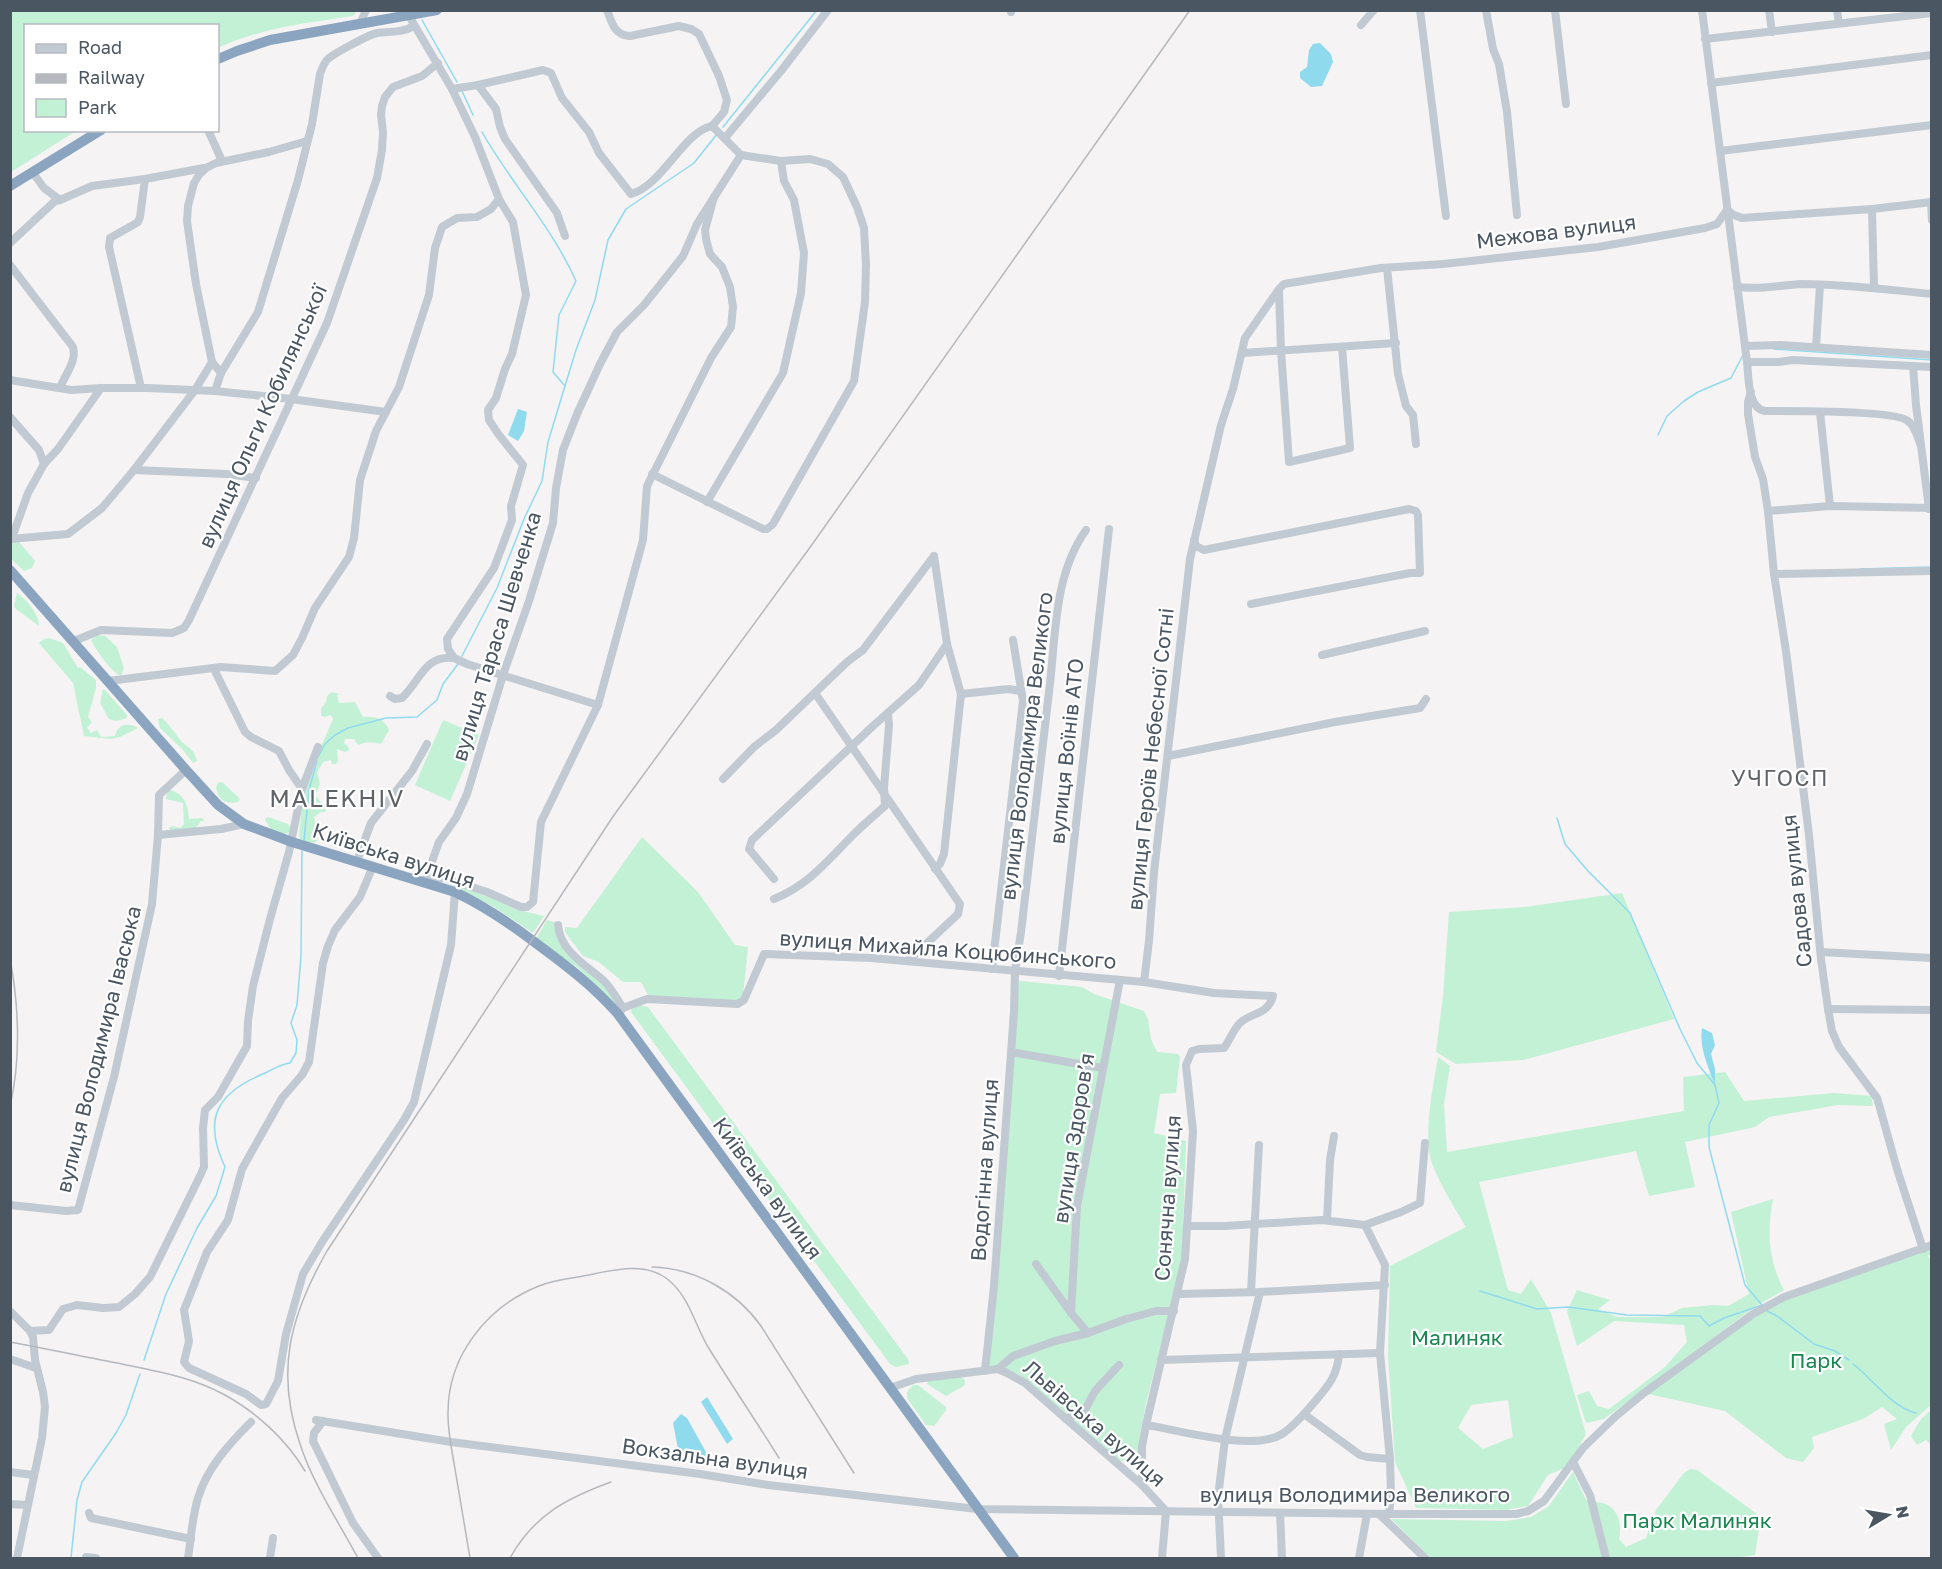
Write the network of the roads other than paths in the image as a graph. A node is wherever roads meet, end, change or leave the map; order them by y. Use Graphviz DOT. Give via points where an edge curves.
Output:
graph roads {
  1 [pos="366,10"];
  2 [pos="436,10"];
  3 [pos="607,10"];
  4 [pos="828,10"];
  5 [pos="1374,10"];
  6 [pos="1420,10"];
  7 [pos="1486,10"];
  8 [pos="1555,10"];
  9 [pos="1702,10"];
  10 [pos="1769,10"];
  11 [pos="1837,10"];
  12 [pos="1905,13"];
  13 [pos="1932,13"];
  14 [pos="412,21"];
  15 [pos="1839,23"];
  16 [pos="360,24"];
  17 [pos="1362,25"];
  18 [pos="1772,32"];
  19 [pos="1706,39"];
  20 [pos="1932,55"];
  21 [pos="219,59"];
  22 [pos="438,63"];
  23 [pos="1711,83"];
  24 [pos="478,85"];
  25 [pos="452,88"];
  26 [pos="1566,104"];
  27 [pos="1932,125"];
  28 [pos="712,126"];
  29 [pos="98,132"];
  30 [pos="209,132"];
  31 [pos="725,138"];
  32 [pos="308,141"];
  33 [pos="1720,151"];
  34 [pos="741,155"];
  35 [pos="222,161"];
  36 [pos="781,161"];
  37 [pos="206,168"];
  38 [pos="33,173"];
  39 [pos="146,179"];
  40 [pos="10,186"];
  41 [pos="714,197"];
  42 [pos="499,199"];
  43 [pos="60,200"];
  44 [pos="1931,202"];
  45 [pos="1872,209"];
  46 [pos="1727,210"];
  47 [pos="1518,215"];
  48 [pos="1446,216"];
  49 [pos="1932,220"];
  50 [pos="565,236"];
  51 [pos="10,243"];
  52 [pos="10,265"];
  53 [pos="1384,268"];
  54 [pos="1820,285"];
  55 [pos="1737,287"];
  56 [pos="1874,288"];
  57 [pos="1280,289"];
  58 [pos="1932,294"];
  59 [pos="1396,344"];
  60 [pos="1744,346"];
  61 [pos="1342,347"];
  62 [pos="1816,347"];
  63 [pos="1281,351"];
  64 [pos="1242,353"];
  65 [pos="1932,355"];
  66 [pos="212,362"];
  67 [pos="1747,362"];
  68 [pos="1913,366"];
  69 [pos="1932,367"];
  70 [pos="221,373"];
  71 [pos="10,380"];
  72 [pos="60,388"];
  73 [pos="101,388"];
  74 [pos="141,388"];
  75 [pos="195,390"];
  76 [pos="215,391"];
  77 [pos="1751,392"];
  78 [pos="291,399"];
  79 [pos="386,412"];
  80 [pos="1820,412"];
  81 [pos="10,417"];
  82 [pos="1416,444"];
  83 [pos="1921,446"];
  84 [pos="44,464"];
  85 [pos="134,470"];
  86 [pos="652,474"];
  87 [pos="256,478"];
  88 [pos="707,502"];
  89 [pos="1830,506"];
  90 [pos="1930,508"];
  91 [pos="1768,511"];
  92 [pos="1086,530"];
  93 [pos="1109,530"];
  94 [pos="10,539"];
  95 [pos="1194,540"];
  96 [pos="10,570"];
  97 [pos="1932,571"];
  98 [pos="1774,574"];
  99 [pos="1251,604"];
  100 [pos="1425,631"];
  101 [pos="1014,640"];
  102 [pos="74,641"];
  103 [pos="948,644"];
  104 [pos="1322,655"];
  105 [pos="454,657"];
  106 [pos="214,669"];
  107 [pos="503,675"];
  108 [pos="108,681"];
  109 [pos="1020,691"];
  110 [pos="815,693"];
  111 [pos="960,694"];
  112 [pos="390,696"];
  113 [pos="1426,699"];
  114 [pos="598,705"];
  115 [pos="888,714"];
  116 [pos="427,744"];
  117 [pos="318,747"];
  118 [pos="851,747"];
  119 [pos="1168,756"];
  120 [pos="186,770"];
  121 [pos="723,779"];
  122 [pos="302,789"];
  123 [pos="885,797"];
  124 [pos="244,824"];
  125 [pos="158,835"];
  126 [pos="292,842"];
  127 [pos="357,861"];
  128 [pos="373,866"];
  129 [pos="935,869"];
  130 [pos="774,879"];
  131 [pos="425,881"];
  132 [pos="455,892"];
  133 [pos="774,899"];
  134 [pos="558,925"];
  135 [pos="1821,952"];
  136 [pos="1932,958"];
  137 [pos="908,961"];
  138 [pos="992,969"];
  139 [pos="1015,971"];
  140 [pos="1059,975"];
  141 [pos="1119,980"];
  142 [pos="1144,982"];
  143 [pos="1828,1009"];
  144 [pos="1932,1010"];
  145 [pos="620,1011"];
  146 [pos="1224,1048"];
  147 [pos="1011,1052"];
  148 [pos="1102,1068"];
  149 [pos="1334,1136"];
  150 [pos="1425,1143"];
  151 [pos="1259,1145"];
  152 [pos="10,1205"];
  153 [pos="1328,1220"];
  154 [pos="1254,1224"];
  155 [pos="1365,1225"];
  156 [pos="1187,1226"];
  157 [pos="1932,1245"];
  158 [pos="1923,1249"];
  159 [pos="1036,1264"];
  160 [pos="1385,1285"];
  161 [pos="1251,1292"];
  162 [pos="1260,1292"];
  163 [pos="1178,1294"];
  164 [pos="10,1311"];
  165 [pos="1174,1311"];
  166 [pos="1071,1313"];
  167 [pos="30,1331"];
  168 [pos="1088,1333"];
  169 [pos="1380,1353"];
  170 [pos="1339,1354"];
  171 [pos="1245,1356"];
  172 [pos="10,1359"];
  173 [pos="1161,1360"];
  174 [pos="1119,1365"];
  175 [pos="36,1368"];
  176 [pos="998,1369"];
  177 [pos="984,1371"];
  178 [pos="890,1388"];
  179 [pos="1304,1414"];
  180 [pos="1066,1419"];
  181 [pos="251,1422"];
  182 [pos="1146,1425"];
  183 [pos="1225,1439"];
  184 [pos="1390,1459"];
  185 [pos="1574,1462"];
  186 [pos="10,1472"];
  187 [pos="34,1475"];
  188 [pos="1142,1485"];
  189 [pos="10,1504"];
  190 [pos="27,1505"];
  191 [pos="977,1509"];
  192 [pos="1166,1511"];
  193 [pos="1219,1512"];
  194 [pos="1280,1512"];
  195 [pos="89,1514"];
  196 [pos="1367,1514"];
  197 [pos="1378,1514"];
  198 [pos="1389,1514"];
  199 [pos="273,1538"];
  200 [pos="191,1539"];
  201 [pos="86,1557"];
  202 [pos="16,1558"];
  203 [pos="96,1558"];
  204 [pos="188,1558"];
  205 [pos="270,1558"];
  206 [pos="378,1558"];
  207 [pos="1014,1558"];
  208 [pos="1162,1558"];
  209 [pos="1221,1558"];
  210 [pos="1282,1558"];
  211 [pos="1359,1558"];
  212 [pos="1425,1558"];
  213 [pos="1606,1558"];
  1 -- 16 [label="street"];
  2 -- 14 [label="highway"];
  3 -- 28 [label="street" via="615,30 623,36 679,26 702,37 726,96 724,112"];
  4 -- 31 [label="street"];
  5 -- 17 [label="street"];
  6 -- 48 [label="street"];
  7 -- 47 [label="street" via="1507,111"];
  8 -- 26 [label="street"];
  9 -- 19 [label="street, Садова вулиця"];
  10 -- 18 [label="street"];
  11 -- 15 [label="street"];
  12 -- 13 [label="street"];
  12 -- 15 [label="street"];
  14 -- 16 [label="highway"];
  14 -- 22 [label="street"];
  14 -- 32 [label="street" via="405,31 374,34 327,59 320,74"];
  15 -- 18 [label="street"];
  16 -- 21 [label="highway" via="270,40"];
  18 -- 19 [label="street"];
  19 -- 23 [label="street, Садова вулиця"];
  20 -- 23 [label="street"];
  22 -- 25 [label="street"];
  22 -- 78 [label="street, вулиця Ольги Кобилянської" via="422,76 393,87 385,98 376,178 327,323"];
  23 -- 33 [label="street, Садова вулиця"];
  24 -- 25 [label="street"];
  24 -- 28 [label="street" via="543,70 551,73 562,98 631,194 662,171 696,133"];
  24 -- 50 [label="street" via="496,109 505,139 557,213"];
  25 -- 42 [label="street"];
  27 -- 33 [label="street"];
  28 -- 31 [label="street"];
  29 -- 38 [label="highway"];
  30 -- 35 [label="street"];
  31 -- 34 [label="street"];
  32 -- 35 [label="street"];
  32 -- 70 [label="street" via="258,312"];
  33 -- 46 [label="street, Садова вулиця"];
  34 -- 36 [label="street"];
  34 -- 41 [label="street, вулиця Тараса Шевченка"];
  35 -- 37 [label="street"];
  36 -- 88 [label="street" via="784,181 794,200 804,253 801,293 783,373"];
  36 -- 88 [label="street" via="810,159 828,164 843,177 864,228 865,302 854,381 767,529"];
  37 -- 39 [label="street"];
  37 -- 66 [label="street" via="194,183 188,221"];
  38 -- 40 [label="highway"];
  38 -- 43 [label="street"];
  39 -- 43 [label="street" via="92,186"];
  39 -- 74 [label="street" via="138,222 110,237 109,247"];
  41 -- 86 [label="street" via="706,239 710,254 722,267 730,286 734,307 731,327"];
  41 -- 107 [label="street, вулиця Тараса Шевченка" via="683,256 617,332 577,414 563,450 553,524"];
  42 -- 79 [label="street" via="477,217 457,218 442,227 429,295 399,387"];
  42 -- 105 [label="street" via="513,222 526,295 512,354 488,410 489,420 523,465 512,520 494,568 447,639"];
  43 -- 51 [label="street" via="54,201"];
  44 -- 45 [label="street"];
  44 -- 49 [label="street"];
  45 -- 46 [label="street" via="1742,218"];
  45 -- 56 [label="street"];
  46 -- 53 [label="street, Межова вулиця" via="1717,224 1706,228 1598,248"];
  46 -- 55 [label="street, Садова вулиця"];
  52 -- 72 [label="street" via="73,347 73,361"];
  53 -- 57 [label="street, Межова вулиця" via="1284,284"];
  53 -- 59 [label="street"];
  54 -- 55 [label="street"];
  54 -- 56 [label="street"];
  54 -- 62 [label="street"];
  55 -- 60 [label="street, Садова вулиця"];
  56 -- 58 [label="street"];
  57 -- 63 [label="street"];
  57 -- 64 [label="street, вулиця Героїв Небесної Сотні" via="1245,338"];
  59 -- 61 [label="street"];
  59 -- 82 [label="street" via="1402,393 1413,415"];
  60 -- 62 [label="street"];
  60 -- 67 [label="street, Садова вулиця"];
  61 -- 63 [label="street"];
  61 -- 63 [label="street" via="1350,448 1289,462"];
  62 -- 65 [label="street"];
  63 -- 64 [label="street"];
  64 -- 95 [label="street, вулиця Героїв Небесної Сотні"];
  66 -- 70 [label="street"];
  66 -- 75 [label="street"];
  67 -- 68 [label="street" via="1793,360"];
  67 -- 77 [label="street, Садова вулиця"];
  68 -- 69 [label="street"];
  68 -- 83 [label="street"];
  70 -- 76 [label="street"];
  71 -- 72 [label="street"];
  72 -- 73 [label="street"];
  73 -- 74 [label="street"];
  73 -- 84 [label="street"];
  74 -- 75 [label="street"];
  75 -- 76 [label="street"];
  75 -- 85 [label="street"];
  76 -- 78 [label="street"];
  77 -- 80 [label="street" via="1756,407 1762,411"];
  77 -- 91 [label="street, Садова вулиця" via="1748,414"];
  78 -- 79 [label="street"];
  78 -- 87 [label="street, вулиця Ольги Кобилянської"];
  79 -- 106 [label="street" via="360,480 349,557 315,608 293,655 275,671"];
  80 -- 83 [label="street" via="1902,417 1914,428"];
  80 -- 89 [label="street"];
  81 -- 84 [label="street" via="39,450"];
  83 -- 90 [label="street"];
  84 -- 94 [label="street"];
  85 -- 87 [label="street"];
  85 -- 94 [label="street" via="102,508 71,533"];
  86 -- 88 [label="street"];
  86 -- 114 [label="street" via="647,486 643,540"];
  87 -- 102 [label="street, вулиця Ольги Кобилянської" via="184,628 172,633 101,630"];
  89 -- 90 [label="street"];
  89 -- 91 [label="street"];
  91 -- 98 [label="street, Садова вулиця"];
  92 -- 139 [label="street, вулиця Володимира Великого" via="1074,546 1061,593"];
  93 -- 140 [label="street, вулиця Воїнів АТО"];
  95 -- 99 [label="street" via="1204,550 1409,509 1416,511 1420,573"];
  95 -- 119 [label="street, вулиця Героїв Небесної Сотні"];
  96 -- 102 [label="highway, Київська вулиця"];
  97 -- 98 [label="street"];
  98 -- 135 [label="street, Садова вулиця"];
  100 -- 104 [label="street"];
  101 -- 109 [label="street, вулиця Володимира Великого"];
  102 -- 108 [label="highway, Київська вулиця"];
  103 -- 110 [label="street" via="934,556 867,645"];
  103 -- 111 [label="street"];
  103 -- 115 [label="street" via="919,685"];
  105 -- 107 [label="street"];
  105 -- 112 [label="street" via="432,660 402,698"];
  106 -- 108 [label="street"];
  106 -- 122 [label="street" via="245,732 279,751"];
  107 -- 114 [label="street"];
  107 -- 131 [label="street, вулиця Тараса Шевченка" via="467,794 439,842"];
  108 -- 120 [label="highway, Київська вулиця"];
  109 -- 111 [label="street"];
  109 -- 138 [label="street, вулиця Володимира Великого" via="1023,701"];
  110 -- 118 [label="street"];
  110 -- 121 [label="street"];
  111 -- 129 [label="street" via="944,854"];
  113 -- 119 [label="street" via="1420,708"];
  114 -- 131 [label="street" via="542,822 531,904 518,906 444,878"];
  115 -- 118 [label="street"];
  115 -- 123 [label="street"];
  116 -- 127 [label="street" via="393,798 371,823"];
  117 -- 122 [label="street"];
  118 -- 123 [label="street"];
  118 -- 130 [label="street" via="752,840 749,849"];
  119 -- 142 [label="street, вулиця Героїв Небесної Сотні"];
  120 -- 124 [label="highway, Київська вулиця" via="218,804"];
  120 -- 125 [label="street, вулиця Володимира Івасюка" via="159,795"];
  122 -- 126 [label="street"];
  123 -- 129 [label="street"];
  123 -- 133 [label="street" via="885,806 819,870 798,888"];
  124 -- 125 [label="street"];
  124 -- 126 [label="highway, Київська вулиця"];
  125 -- 152 [label="street, вулиця Володимира Івасюка" via="152,904 133,997 78,1210"];
  126 -- 127 [label="highway, Київська вулиця"];
  126 -- 167 [label="street" via="253,986 247,1046 218,1097 206,1110 204,1167 150,1277 118,1307 77,1305 63,1309 49,1330"];
  127 -- 128 [label="highway, Київська вулиця"];
  128 -- 131 [label="highway, Київська вулиця"];
  128 -- 132 [label="street" via="360,897 328,946 309,1062 282,1098 242,1169 228,1220 207,1252 184,1310 189,1341 184,1364 257,1403 266,1404 278,1381 285,1334 303,1274 414,1102 452,945"];
  129 -- 137 [label="street" via="960,904 958,914"];
  131 -- 132 [label="highway, Київська вулиця"];
  132 -- 145 [label="highway, Київська вулиця" via="492,912 557,958"];
  134 -- 145 [label="street" via="563,943 606,983"];
  135 -- 136 [label="street"];
  135 -- 143 [label="street, Садова вулиця"];
  137 -- 138 [label="street, вулиця Михайла Коцюбинського"];
  137 -- 145 [label="street, вулиця Михайла Коцюбинського" via="764,954 744,1000 738,1004 647,999"];
  138 -- 139 [label="street, вулиця Михайла Коцюбинського"];
  139 -- 140 [label="street, вулиця Михайла Коцюбинського"];
  139 -- 147 [label="street, Водогінна вулиця"];
  140 -- 141 [label="street, вулиця Михайла Коцюбинського"];
  141 -- 142 [label="street, вулиця Михайла Коцюбинського"];
  141 -- 148 [label="street, вулиця Здоровʼя"];
  142 -- 146 [label="street, вулиця Михайла Коцюбинського" via="1214,993 1273,996 1265,1011 1240,1023"];
  143 -- 144 [label="street"];
  143 -- 158 [label="street, Садова вулиця" via="1839,1047 1877,1098"];
  145 -- 178 [label="highway, Київська вулиця"];
  146 -- 156 [label="street, Сонячна вулиця" via="1192,1051 1186,1065 1194,1131"];
  147 -- 148 [label="street"];
  147 -- 177 [label="street, Водогінна вулиця"];
  148 -- 166 [label="street, вулиця Здоровʼя" via="1077,1206"];
  149 -- 153 [label="street"];
  150 -- 155 [label="street" via="1420,1203"];
  151 -- 154 [label="street"];
  153 -- 154 [label="street"];
  153 -- 155 [label="street"];
  154 -- 156 [label="street"];
  154 -- 161 [label="street"];
  155 -- 160 [label="street" via="1385,1265"];
  156 -- 163 [label="street, Сонячна вулиця"];
  157 -- 158 [label="street, вулиця Володимира Великого"];
  158 -- 185 [label="street, вулиця Володимира Великого" via="1784,1297 1753,1314 1644,1393 1599,1431"];
  159 -- 166 [label="street"];
  160 -- 162 [label="street"];
  160 -- 169 [label="street"];
  161 -- 162 [label="street"];
  161 -- 163 [label="street"];
  162 -- 171 [label="street"];
  163 -- 165 [label="street, Сонячна вулиця"];
  164 -- 167 [label="street"];
  165 -- 168 [label="street" via="1156,1311"];
  165 -- 173 [label="street, Сонячна вулиця"];
  166 -- 168 [label="street"];
  167 -- 175 [label="street"];
  168 -- 176 [label="street" via="1013,1356"];
  169 -- 170 [label="street"];
  169 -- 184 [label="street"];
  170 -- 171 [label="street"];
  170 -- 179 [label="street" via="1338,1370 1331,1383"];
  171 -- 173 [label="street"];
  171 -- 183 [label="street"];
  172 -- 175 [label="street"];
  173 -- 182 [label="street, Сонячна вулиця"];
  174 -- 180 [label="street" via="1095,1391 1085,1410"];
  175 -- 187 [label="street" via="45,1407"];
  176 -- 177 [label="street, Львівська вулиця"];
  176 -- 180 [label="street, Львівська вулиця" via="1025,1383"];
  177 -- 178 [label="street, Львівська вулиця" via="916,1378"];
  178 -- 191 [label="highway"];
  179 -- 183 [label="street" via="1282,1434 1263,1442"];
  179 -- 184 [label="street" via="1360,1455"];
  180 -- 188 [label="street, Львівська вулиця"];
  181 -- 200 [label="street" via="228,1445 205,1480 197,1500"];
  182 -- 183 [label="street"];
  182 -- 188 [label="street, Сонячна вулиця"];
  183 -- 193 [label="street"];
  184 -- 198 [label="street"];
  185 -- 198 [label="street, вулиця Володимира Великого" via="1544,1501 1522,1513"];
  185 -- 213 [label="street" via="1590,1495"];
  186 -- 187 [label="street"];
  187 -- 190 [label="street"];
  188 -- 192 [label="street, Львівська вулиця"];
  189 -- 190 [label="street"];
  190 -- 202 [label="street"];
  191 -- 192 [label="street, вулиця Володимира Великого"];
  191 -- 206 [label="street, Вокзальна вулиця" via="768,1485 319,1421 314,1441 353,1523"];
  191 -- 207 [label="highway"];
  192 -- 193 [label="street, вулиця Володимира Великого"];
  192 -- 208 [label="street"];
  193 -- 194 [label="street, вулиця Володимира Великого"];
  193 -- 209 [label="street"];
  194 -- 196 [label="street, вулиця Володимира Великого"];
  194 -- 210 [label="street"];
  195 -- 200 [label="street" via="100,1521"];
  196 -- 197 [label="street, вулиця Володимира Великого"];
  196 -- 211 [label="street"];
  197 -- 198 [label="street, вулиця Володимира Великого"];
  197 -- 212 [label="street"];
  199 -- 205 [label="street"];
  200 -- 204 [label="street"];
  201 -- 203 [label="street"];
}
